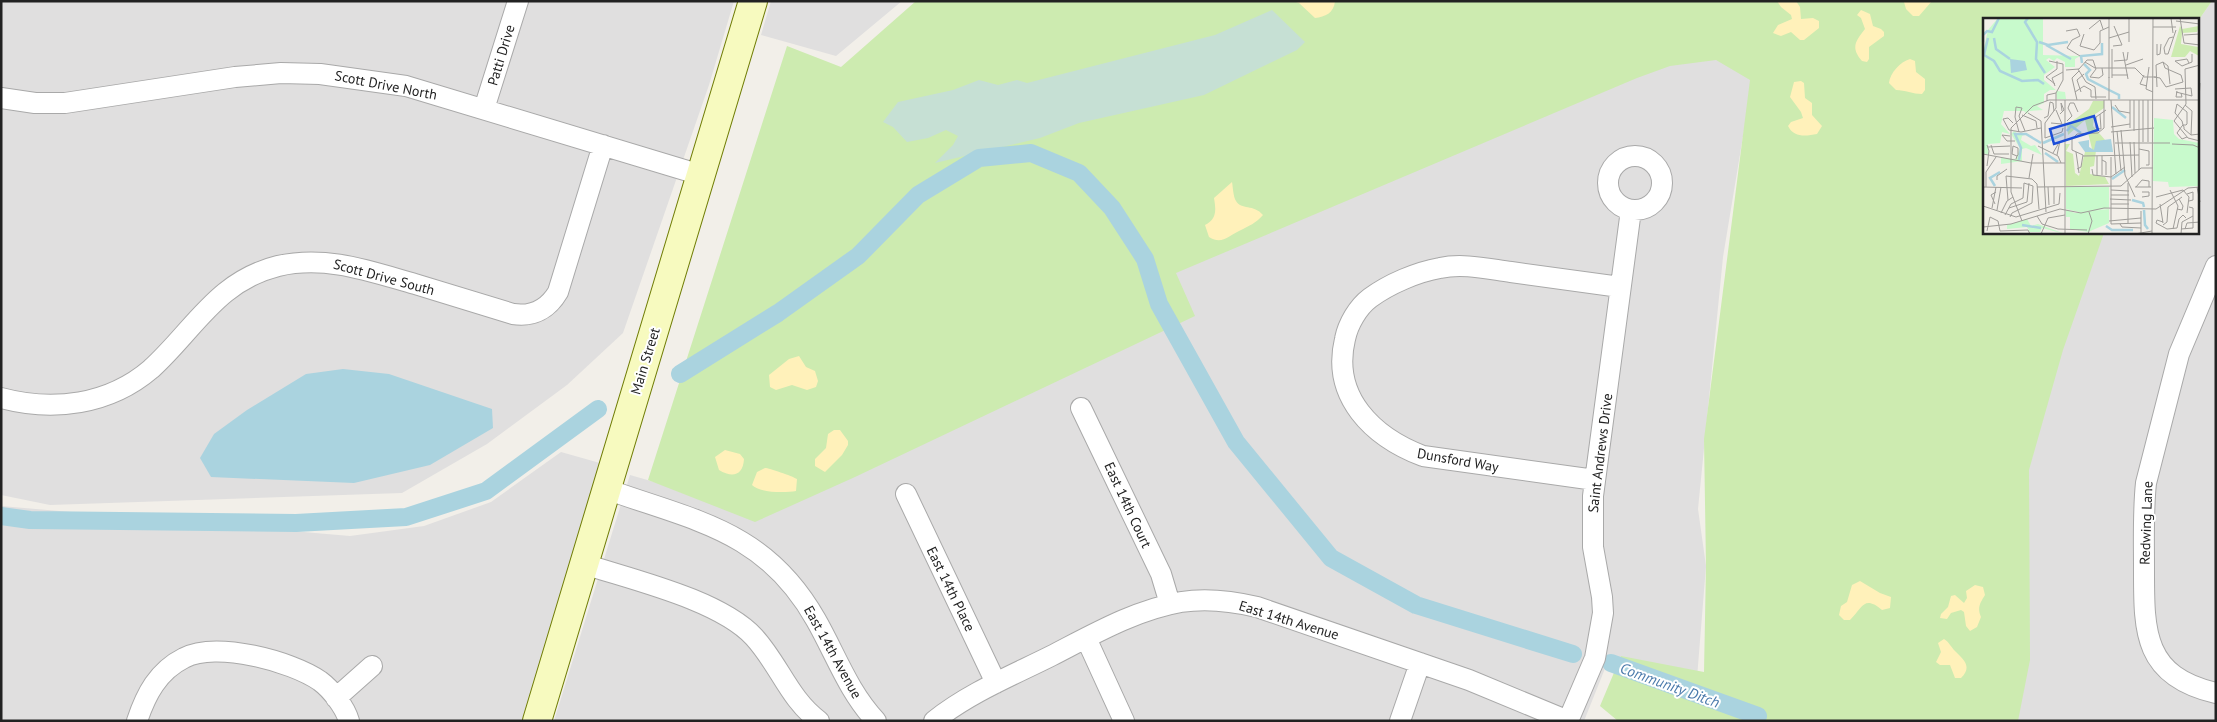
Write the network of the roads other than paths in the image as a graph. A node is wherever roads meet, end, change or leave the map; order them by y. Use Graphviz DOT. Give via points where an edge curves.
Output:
graph roads {
  1 [pos="518,1"];
  2 [pos="753,1"];
  3 [pos="1,98"];
  4 [pos="484,109"];
  5 [pos="603,145"];
  6 [pos="701,175"];
  7 [pos="1631,210"];
  8 [pos="2216,266"];
  9 [pos="1620,287"];
  10 [pos="1,398"];
  11 [pos="1082,408"];
  12 [pos="1595,480"];
  13 [pos="606,489"];
  14 [pos="906,494"];
  15 [pos="584,564"];
  16 [pos="1170,604"];
  17 [pos="1086,638"];
  18 [pos="1420,663"];
  19 [pos="372,666"];
  20 [pos="996,683"];
  21 [pos="2216,693"];
  22 [pos="336,698"];
  23 [pos="137,721"];
  24 [pos="349,721"];
  25 [pos="537,721"];
  26 [pos="819,721"];
  27 [pos="876,721"];
  28 [pos="934,721"];
  29 [pos="1124,721"];
  30 [pos="1400,721"];
  31 [pos="1568,721"];
  1 -- 4 [label="street, Patti Drive"];
  2 -- 6 [label="main road, Main Street"];
  3 -- 4 [label="street, Scott Drive North" via="65,103 282,73 320,74 406,86"];
  4 -- 5 [label="street, Scott Drive North"];
  5 -- 6 [label="street, Scott Drive North"];
  5 -- 10 [label="street, Scott Drive South" via="558,292 546,307 533,314 513,314 347,264 307,262 278,266 232,287 215,300 151,368 109,394 55,406"];
  6 -- 13 [label="main road, Main Street"];
  7 -- 9 [label="street, Saint Andrews Drive"];
  8 -- 21 [label="street, Redwing Lane" via="2179,354 2146,483 2144,617 2150,643 2172,674 2182,682"];
  9 -- 12 [label="street, Saint Andrews Drive"];
  9 -- 12 [label="street, Dunsford Way" via="1467,266 1441,267 1399,282 1370,298 1355,314 1343,347 1345,384 1356,406 1375,428 1402,448 1423,456"];
  11 -- 16 [label="street, East 14th Court" via="1161,574"];
  12 -- 31 [label="street, Saint Andrews Drive" via="1593,547 1603,613 1595,658"];
  13 -- 15 [label="main road, Main Street"];
  13 -- 27 [label="street, East 14th Avenue" via="716,527 758,552 803,598 848,685"];
  14 -- 20 [label="street, East 14th Place"];
  15 -- 25 [label="main road, Main Street"];
  15 -- 26 [label="street" via="700,602 737,622 754,636 772,659 798,703"];
  16 -- 17 [label="street, East 14th Avenue"];
  16 -- 18 [label="street, East 14th Avenue" via="1205,600 1257,607"];
  17 -- 20 [label="street, East 14th Avenue"];
  17 -- 29 [label="street"];
  18 -- 30 [label="street"];
  18 -- 31 [label="street, East 14th Avenue"];
  19 -- 22 [label="street"];
  20 -- 28 [label="street, East 14th Avenue" via="952,707"];
  22 -- 23 [label="street" via="322,682 293,668 227,650 204,652 184,658 164,672 143,703"];
  22 -- 24 [label="street"];
}
